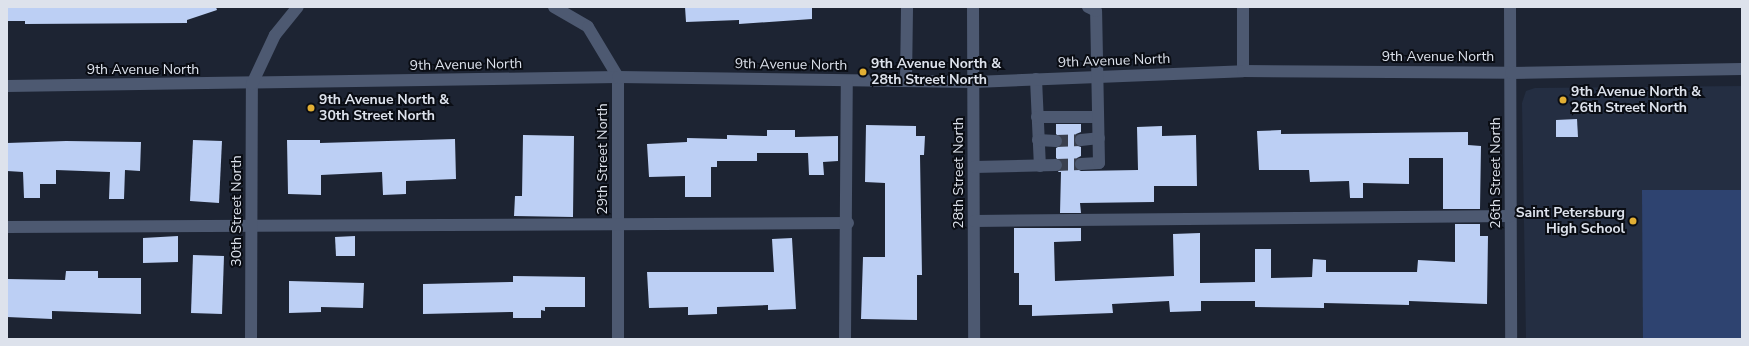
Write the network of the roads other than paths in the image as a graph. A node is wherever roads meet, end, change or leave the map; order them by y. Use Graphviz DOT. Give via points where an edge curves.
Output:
graph roads {
  1 [pos="298,7"];
  2 [pos="554,7"];
  3 [pos="907,7"];
  4 [pos="973,7"];
  5 [pos="1088,7"];
  6 [pos="1243,7"];
  7 [pos="1510,7"];
  8 [pos="1742,69"];
  9 [pos="1243,71"];
  10 [pos="1511,73"];
  11 [pos="618,77"];
  12 [pos="1096,77"];
  13 [pos="1036,79"];
  14 [pos="847,81"];
  15 [pos="906,81"];
  16 [pos="974,82"];
  17 [pos="252,84"];
  18 [pos="7,86"];
  19 [pos="1037,117"];
  20 [pos="1098,117"];
  21 [pos="1099,138"];
  22 [pos="1038,140"];
  23 [pos="1081,140"];
  24 [pos="1056,141"];
  25 [pos="1081,164"];
  26 [pos="1056,165"];
  27 [pos="1040,166"];
  28 [pos="974,168"];
  29 [pos="1511,216"];
  30 [pos="974,221"];
  31 [pos="848,223"];
  32 [pos="618,224"];
  33 [pos="252,226"];
  34 [pos="7,227"];
  35 [pos="251,339"];
  36 [pos="618,339"];
  37 [pos="845,339"];
  38 [pos="974,339"];
  39 [pos="1511,339"];
  1 -- 17 [label="street" via="275,35"];
  2 -- 11 [label="street" via="588,27"];
  3 -- 15 [label="street"];
  4 -- 16 [label="street, 28th Street North"];
  5 -- 12 [label="street" via="1096,11"];
  6 -- 9 [label="street"];
  7 -- 10 [label="street, 26th Street North"];
  8 -- 10 [label="street, 9th Avenue North"];
  9 -- 10 [label="street, 9th Avenue North"];
  9 -- 12 [label="street, 9th Avenue North"];
  10 -- 29 [label="street, 26th Street North"];
  11 -- 14 [label="street, 9th Avenue North"];
  11 -- 17 [label="street, 9th Avenue North"];
  11 -- 32 [label="street, 29th Street North"];
  12 -- 13 [label="street, 9th Avenue North"];
  12 -- 20 [label="street"];
  13 -- 16 [label="street, 9th Avenue North"];
  13 -- 19 [label="street"];
  14 -- 15 [label="street, 9th Avenue North"];
  14 -- 31 [label="street"];
  15 -- 16 [label="street, 9th Avenue North"];
  16 -- 28 [label="street, 28th Street North"];
  17 -- 18 [label="street, 9th Avenue North"];
  17 -- 33 [label="street, 30th Street North"];
  19 -- 20 [label="street"];
  19 -- 22 [label="street"];
  20 -- 21 [label="street"];
  21 -- 23 [label="street"];
  21 -- 25 [label="street" via="1100,163"];
  22 -- 24 [label="street"];
  22 -- 27 [label="street"];
  26 -- 27 [label="street"];
  27 -- 28 [label="street"];
  28 -- 30 [label="street, 28th Street North"];
  29 -- 30 [label="street"];
  29 -- 39 [label="street, 26th Street North"];
  30 -- 38 [label="street, 28th Street North"];
  31 -- 32 [label="street"];
  31 -- 37 [label="street"];
  32 -- 33 [label="street"];
  32 -- 36 [label="street, 29th Street North"];
  33 -- 34 [label="street"];
  33 -- 35 [label="street, 30th Street North"];
}
